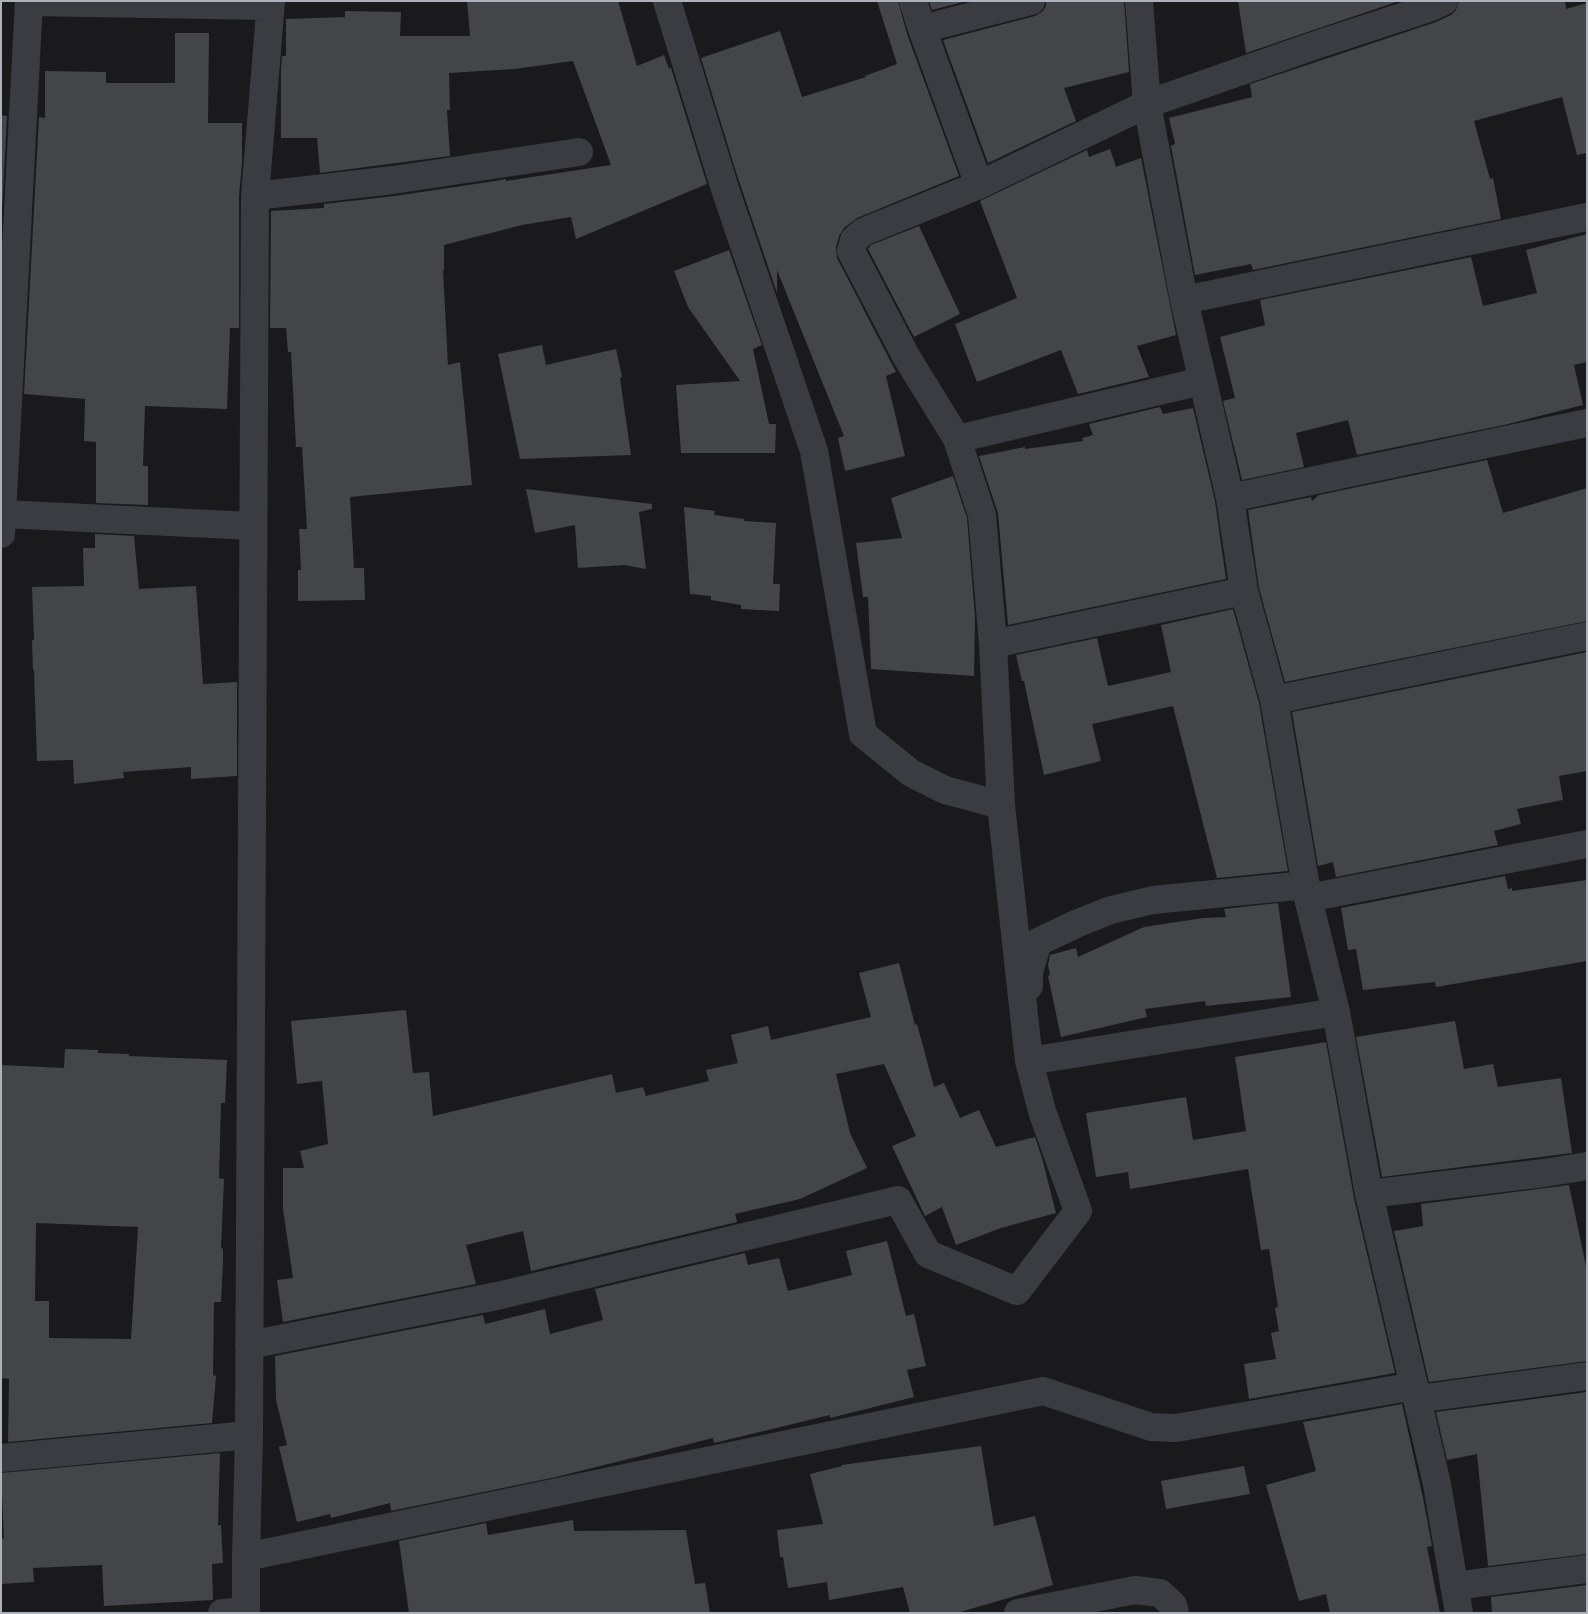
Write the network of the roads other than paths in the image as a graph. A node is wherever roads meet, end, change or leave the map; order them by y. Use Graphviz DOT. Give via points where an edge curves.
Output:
graph roads {
  1 [pos="667,1"];
  2 [pos="913,1"];
  3 [pos="1031,1"];
  4 [pos="1139,1"];
  5 [pos="1444,1"];
  6 [pos="29,2"];
  7 [pos="270,4"];
  8 [pos="922,29"];
  9 [pos="1147,104"];
  10 [pos="579,152"];
  11 [pos="978,185"];
  12 [pos="255,196"];
  13 [pos="1587,217"];
  14 [pos="1184,300"];
  15 [pos="1202,381"];
  16 [pos="1587,422"];
  17 [pos="957,440"];
  18 [pos="1230,498"];
  19 [pos="2,524"];
  20 [pos="252,526"];
  21 [pos="1244,591"];
  22 [pos="1587,636"];
  23 [pos="993,644"];
  24 [pos="1274,700"];
  25 [pos="1001,805"];
  26 [pos="1587,844"];
  27 [pos="1307,892"];
  28 [pos="1336,1012"];
  29 [pos="1029,1061"];
  30 [pos="1587,1166"];
  31 [pos="1369,1194"];
  32 [pos="249,1345"];
  33 [pos="1587,1376"];
  34 [pos="1415,1393"];
  35 [pos="249,1435"];
  36 [pos="1,1458"];
  37 [pos="246,1558"];
  38 [pos="1587,1569"];
  39 [pos="1454,1586"];
  40 [pos="238,1612"];
  41 [pos="1018,1613"];
  42 [pos="1175,1613"];
  43 [pos="1458,1613"];
  1 -- 25 [label="street" via="725,189 814,451 862,734 911,773 945,790"];
  2 -- 8 [label="street"];
  3 -- 8 [label="street"];
  4 -- 9 [label="street"];
  5 -- 9 [label="street"];
  6 -- 7 [label="street"];
  6 -- 19 [label="street"];
  7 -- 12 [label="street"];
  8 -- 11 [label="street"];
  9 -- 11 [label="street"];
  9 -- 14 [label="street"];
  10 -- 12 [label="street" via="393,180"];
  11 -- 17 [label="street" via="863,232 854,240 851,251 906,356"];
  12 -- 20 [label="street"];
  13 -- 14 [label="street"];
  14 -- 15 [label="street"];
  15 -- 17 [label="street"];
  15 -- 18 [label="street"];
  16 -- 18 [label="street"];
  17 -- 23 [label="street" via="982,515"];
  18 -- 21 [label="street"];
  19 -- 20 [label="street"];
  20 -- 32 [label="street"];
  21 -- 23 [label="street"];
  21 -- 24 [label="street"];
  22 -- 24 [label="street"];
  23 -- 25 [label="street"];
  24 -- 27 [label="street"];
  25 -- 29 [label="street"];
  26 -- 27 [label="street"];
  27 -- 28 [label="street"];
  27 -- 29 [label="street" via="1153,900 1111,910 1038,942 1029,972"];
  28 -- 29 [label="street"];
  28 -- 31 [label="street"];
  29 -- 32 [label="street" via="1042,1111 1078,1211 1017,1292 928,1254 898,1200 497,1296"];
  30 -- 31 [label="street"];
  31 -- 34 [label="street"];
  32 -- 35 [label="street"];
  33 -- 34 [label="street"];
  34 -- 37 [label="street" via="1176,1428 1152,1427 1042,1391"];
  34 -- 39 [label="street" via="1436,1484"];
  35 -- 36 [label="street"];
  35 -- 37 [label="street"];
  37 -- 40 [label="street"];
  38 -- 39 [label="street"];
  39 -- 43 [label="street"];
  41 -- 42 [label="street" via="1135,1590 1160,1593 1174,1605"];
}
